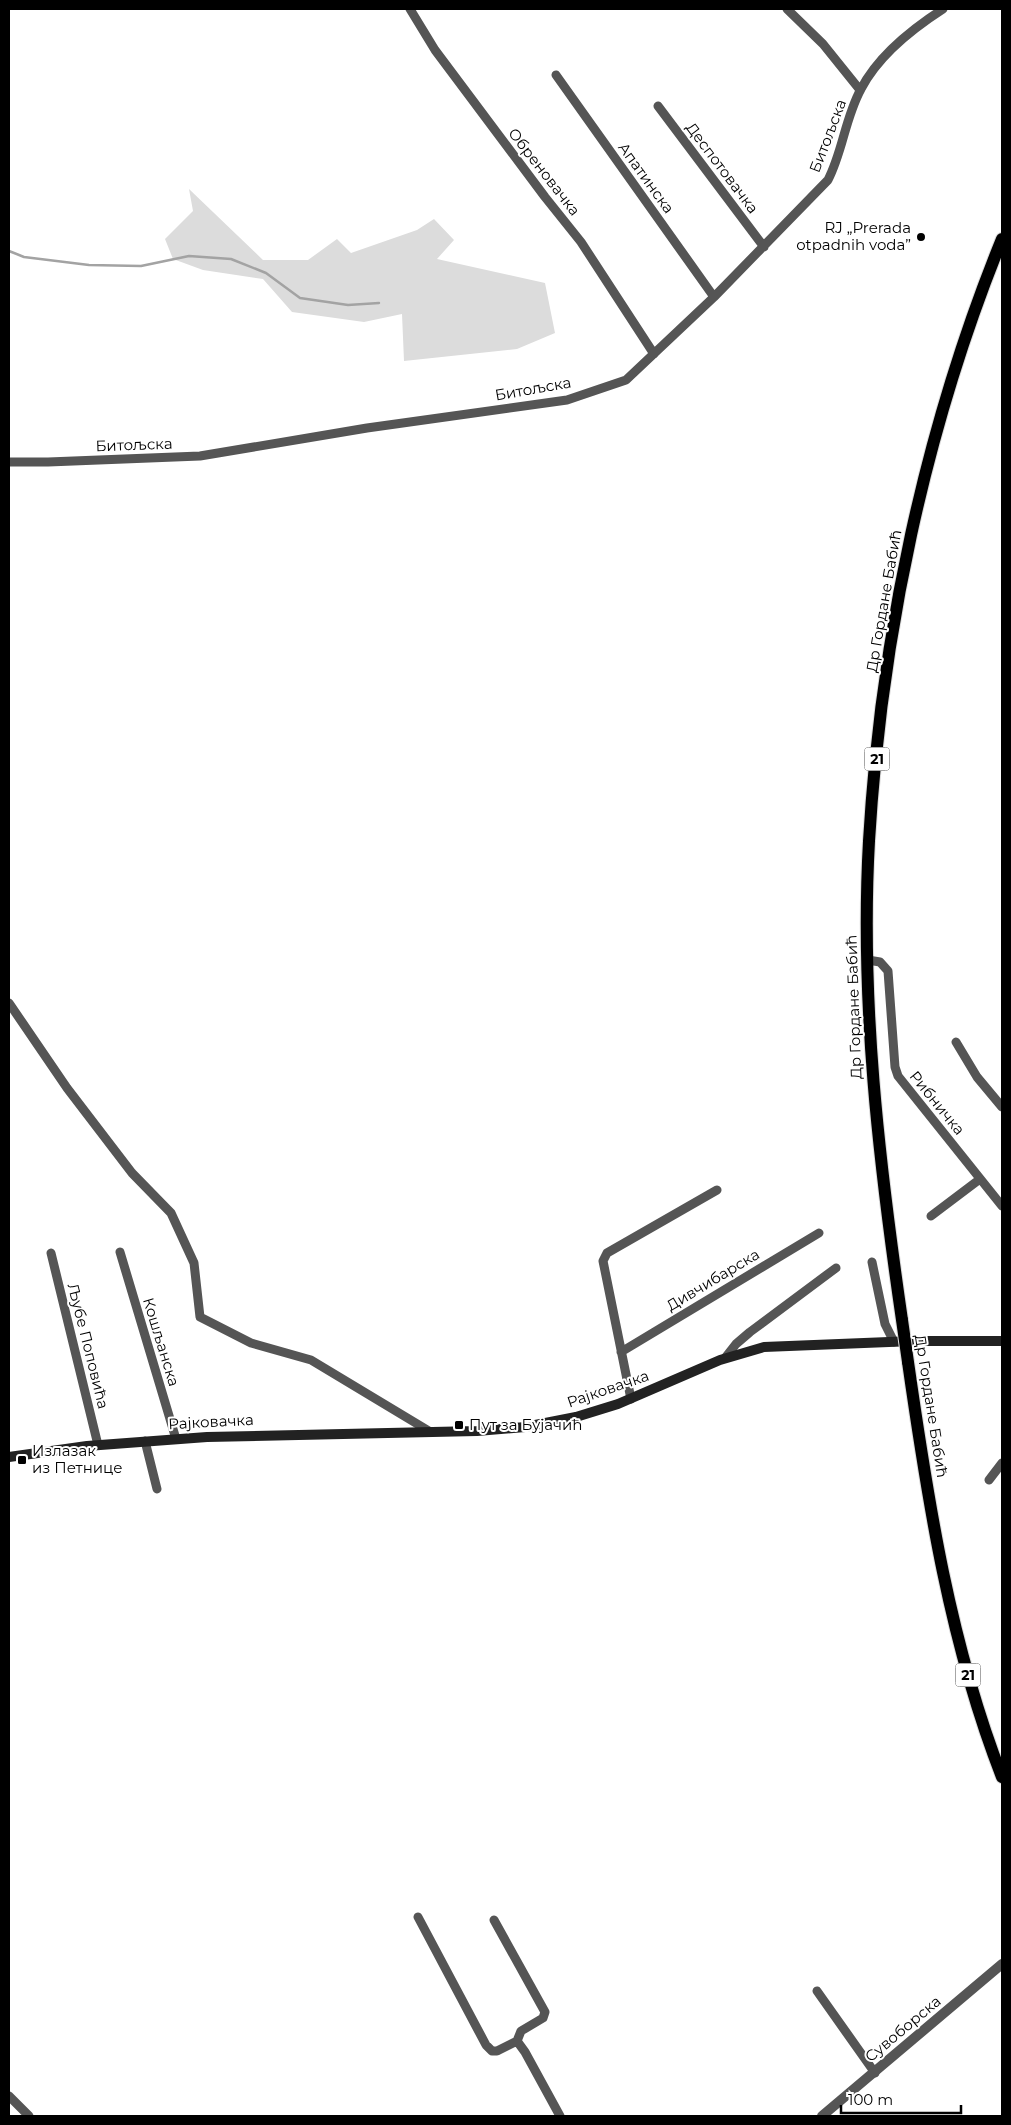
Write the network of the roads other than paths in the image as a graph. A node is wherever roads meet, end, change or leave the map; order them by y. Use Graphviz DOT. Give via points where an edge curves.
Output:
graph roads {
  1 [pos="410,9"];
  2 [pos="787,9"];
  3 [pos="942,9"];
  4 [pos="556,75"];
  5 [pos="860,90"];
  6 [pos="658,106"];
  7 [pos="1002,239"];
  8 [pos="764,247"];
  9 [pos="714,297"];
  10 [pos="654,354"];
  11 [pos="9,462"];
  12 [pos="868,960"];
  13 [pos="9,1003"];
  14 [pos="956,1042"];
  15 [pos="1002,1107"];
  16 [pos="980,1179"];
  17 [pos="716,1190"];
  18 [pos="1002,1205"];
  19 [pos="930,1216"];
  20 [pos="819,1233"];
  21 [pos="120,1252"];
  22 [pos="51,1253"];
  23 [pos="872,1262"];
  24 [pos="836,1268"];
  25 [pos="1002,1341"];
  26 [pos="894,1342"];
  27 [pos="621,1352"];
  28 [pos="725,1358"];
  29 [pos="631,1399"];
  30 [pos="429,1431"];
  31 [pos="176,1439"];
  32 [pos="145,1442"];
  33 [pos="98,1445"];
  34 [pos="9,1458"];
  35 [pos="1002,1463"];
  36 [pos="990,1480"];
  37 [pos="157,1489"];
  38 [pos="1002,1777"];
  39 [pos="418,1917"];
  40 [pos="494,1920"];
  41 [pos="1002,1964"];
  42 [pos="817,1991"];
  43 [pos="517,2041"];
  44 [pos="875,2073"];
  45 [pos="9,2096"];
  46 [pos="28,2116"];
  47 [pos="560,2116"];
  48 [pos="822,2116"];
  1 -- 10 [label="street, Обреновачка" via="440,58 581,242"];
  2 -- 5 [label="street" via="823,44"];
  3 -- 5 [label="street, Битољска" via="890,52"];
  4 -- 9 [label="street, Апатинска"];
  5 -- 8 [label="street, Битољска" via="828,180"];
  6 -- 8 [label="street, Деспотовачка"];
  7 -- 12 [label="main road, Др Гордане Бабић / 21" via="961,352 938,429 921,492 897,612 881,720 869,840"];
  8 -- 9 [label="street, Битољска"];
  9 -- 10 [label="street, Битољска"];
  10 -- 11 [label="street, Битољска" via="626,380 567,400 200,456"];
  12 -- 16 [label="street, Рибничка" via="880,962 888,971 898,1076"];
  12 -- 38 [label="main road, Др Гордане Бабић / 21, bridge" via="882,1178 927,1486 948,1598 968,1674"];
  13 -- 30 [label="street" via="73,1096 132,1173 171,1213 194,1263 200,1317 251,1343 311,1360"];
  14 -- 15 [label="street"];
  16 -- 18 [label="street, Рибничка"];
  16 -- 19 [label="street"];
  17 -- 27 [label="street" via="607,1253 603,1261"];
  20 -- 27 [label="street, Дивчибарска"];
  21 -- 31 [label="street, Кошљанска"];
  22 -- 33 [label="street, Љубе Поповића"];
  23 -- 26 [label="street" via="885,1324"];
  24 -- 28 [label="street" via="750,1332"];
  25 -- 26 [label="main road, Рајковачка"];
  26 -- 28 [label="main road, Рајковачка" via="773,1346"];
  27 -- 29 [label="street"];
  28 -- 29 [label="main road, Рајковачка"];
  29 -- 30 [label="main road, Рајковачка" via="576,1417 525,1427"];
  30 -- 31 [label="main road, Рајковачка"];
  31 -- 32 [label="main road, Рајковачка"];
  32 -- 33 [label="main road, Рајковачка"];
  32 -- 37 [label="street"];
  33 -- 34 [label="main road, Рајковачка"];
  35 -- 36 [label="street"];
  39 -- 43 [label="street" via="486,2045 497,2051"];
  40 -- 43 [label="street" via="545,2012 543,2018 521,2031"];
  41 -- 44 [label="street, Сувоборска"];
  42 -- 44 [label="street"];
  43 -- 47 [label="street"];
  44 -- 48 [label="street, Сувоборска"];
  45 -- 46 [label="street"];
}
